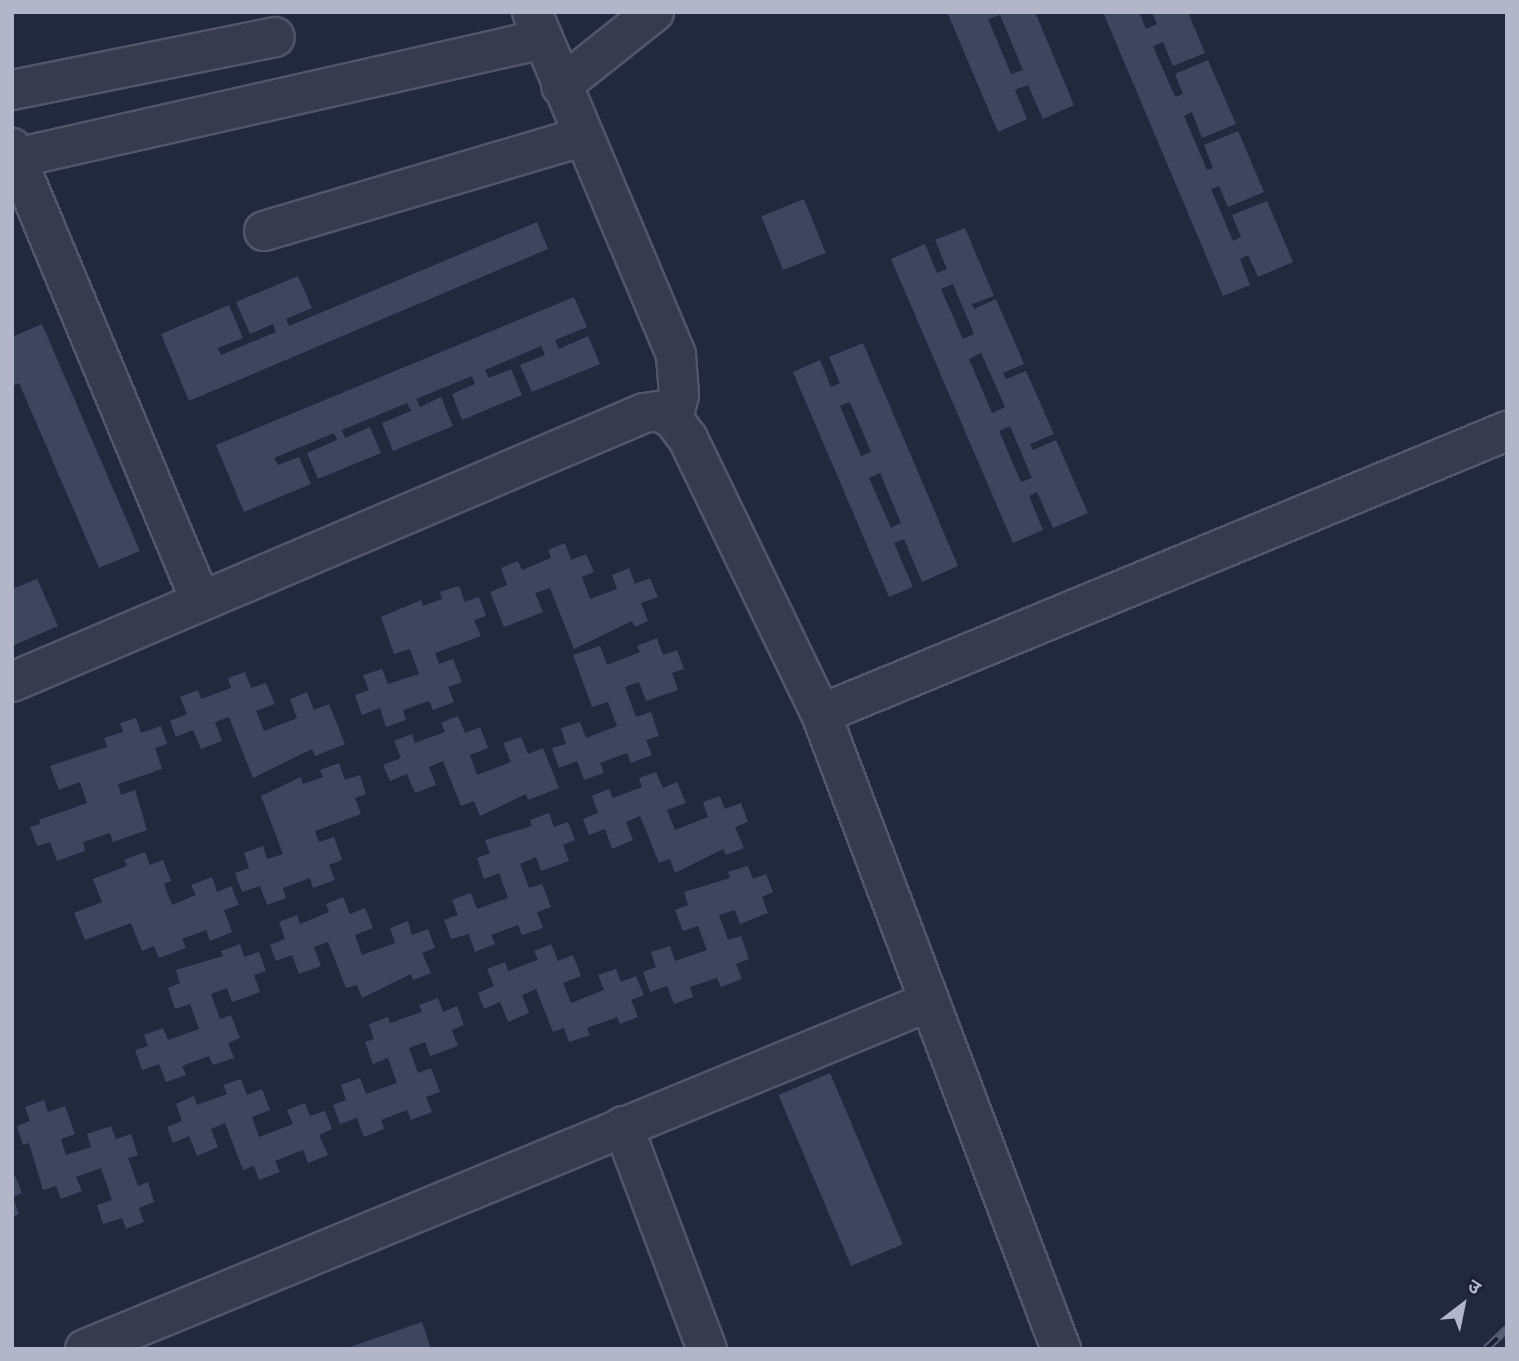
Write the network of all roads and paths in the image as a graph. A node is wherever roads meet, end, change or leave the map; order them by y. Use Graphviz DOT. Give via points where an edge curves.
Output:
graph roads {
  1 [pos="654,12"];
  2 [pos="537,26"];
  3 [pos="275,37"];
  4 [pos="561,86"];
  5 [pos="12,90"];
  6 [pos="581,137"];
  7 [pos="14,153"];
  8 [pos="264,231"];
  9 [pos="673,419"];
  10 [pos="1507,431"];
  11 [pos="201,601"];
  12 [pos="12,682"];
  13 [pos="821,714"];
  14 [pos="929,1002"];
  15 [pos="623,1126"];
  16 [pos="85,1349"];
  17 [pos="707,1349"];
  18 [pos="1061,1349"];
  1 -- 4 [label="street"];
  2 -- 4 [label="street"];
  2 -- 7 [label="street"];
  3 -- 5 [label="street"];
  4 -- 6 [label="street"];
  6 -- 8 [label="street"];
  6 -- 9 [label="street" via="676,355 679,395"];
  7 -- 11 [label="street"];
  9 -- 11 [label="street" via="658,411 643,413"];
  9 -- 13 [label="street" via="688,439"];
  10 -- 13 [label="street"];
  11 -- 12 [label="street"];
  13 -- 14 [label="street"];
  14 -- 15 [label="street"];
  14 -- 18 [label="street"];
  15 -- 16 [label="street"];
  15 -- 17 [label="street"];
}
